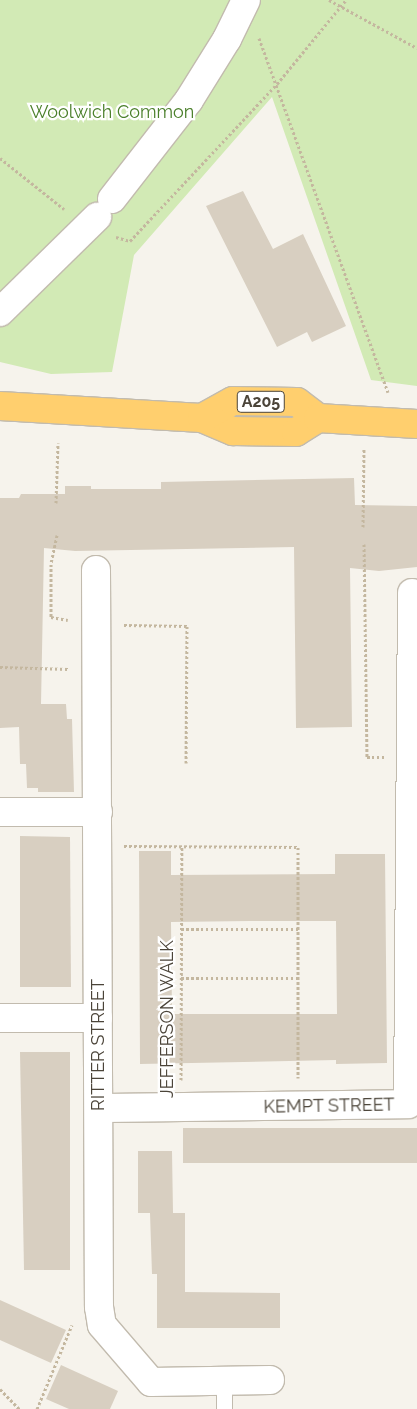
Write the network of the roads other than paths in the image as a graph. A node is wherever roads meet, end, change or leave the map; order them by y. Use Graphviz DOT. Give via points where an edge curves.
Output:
graph roads {
  1 [pos="246,1"];
  2 [pos="0,312"];
  3 [pos="0,406"];
  4 [pos="417,424"];
  5 [pos="96,570"];
  6 [pos="412,593"];
  7 [pos="0,812"];
  8 [pos="98,812"];
  9 [pos="0,1018"];
  10 [pos="98,1018"];
  11 [pos="98,1108"];
  12 [pos="270,1380"];
  13 [pos="224,1382"];
  14 [pos="224,1409"];
  1 -- 2 [label="street" via="189,100 98,215"];
  3 -- 4 [label="highway, A205" via="202,418 232,431 296,432 318,418"];
  5 -- 8 [label="street, RITTER STREET"];
  6 -- 11 [label="street, KEMPT STREET" via="408,1104"];
  7 -- 8 [label="street"];
  8 -- 10 [label="street, RITTER STREET"];
  9 -- 10 [label="street"];
  10 -- 11 [label="street, RITTER STREET"];
  11 -- 13 [label="street, RITTER STREET" via="99,1307 102,1325 151,1382"];
  12 -- 13 [label="street, RITTER STREET"];
  13 -- 14 [label="lane"];
}
